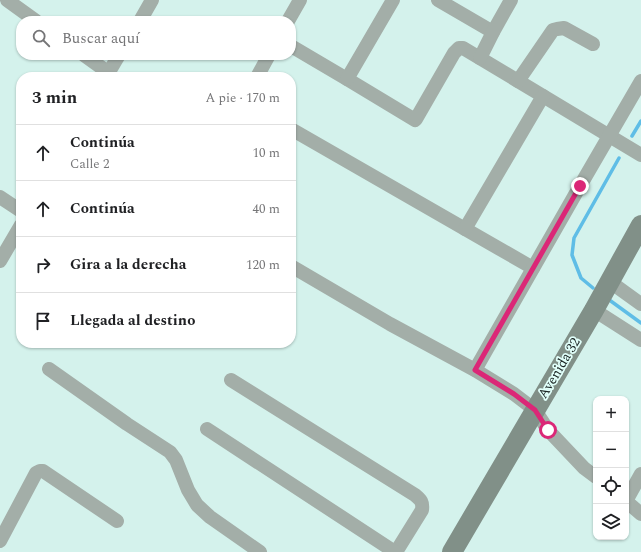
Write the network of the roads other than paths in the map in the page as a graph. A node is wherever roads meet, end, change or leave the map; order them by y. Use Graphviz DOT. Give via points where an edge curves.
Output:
graph roads {
  1 [pos="7,0"];
  2 [pos="152,0"];
  3 [pos="300,0"];
  4 [pos="393,0"];
  5 [pos="438,0"];
  6 [pos="511,0"];
  7 [pos="29,16"];
  8 [pos="143,16"];
  9 [pos="291,16"];
  10 [pos="493,32"];
  11 [pos="593,44"];
  12 [pos="296,49"];
  13 [pos="480,58"];
  14 [pos="90,60"];
  15 [pos="116,60"];
  16 [pos="266,60"];
  17 [pos="104,72"];
  18 [pos="110,72"];
  19 [pos="260,72"];
  20 [pos="347,78"];
  21 [pos="518,81"];
  22 [pos="641,81"];
  23 [pos="543,96"];
  24 [pos="296,132"];
  25 [pos="609,136"];
  26 [pos="641,155"];
  27 [pos="0,197"];
  28 [pos="16,208"];
  29 [pos="641,225"];
  30 [pos="464,229"];
  31 [pos="16,234"];
  32 [pos="0,262"];
  33 [pos="533,268"];
  34 [pos="296,269"];
  35 [pos="609,281"];
  36 [pos="641,304"];
  37 [pos="594,310"];
  38 [pos="641,340"];
  39 [pos="48,369"];
  40 [pos="475,370"];
  41 [pos="231,380"];
  42 [pos="535,410"];
  43 [pos="207,429"];
  44 [pos="641,474"];
  45 [pos="593,475"];
  46 [pos="629,496"];
  47 [pos="629,504"];
  48 [pos="641,514"];
  49 [pos="117,521"];
  50 [pos="0,541"];
  51 [pos="260,552"];
  52 [pos="396,552"];
  53 [pos="452,552"];
  1 -- 7 [label="street"];
  2 -- 8 [label="street"];
  3 -- 9 [label="street"];
  4 -- 20 [label="street"];
  5 -- 10 [label="street"];
  6 -- 10 [label="street"];
  10 -- 13 [label="street"];
  11 -- 21 [label="street" via="564,28 553,30"];
  12 -- 20 [label="street"];
  13 -- 20 [label="street" via="459,48 415,120"];
  13 -- 21 [label="street"];
  14 -- 17 [label="street"];
  15 -- 18 [label="street"];
  16 -- 19 [label="street"];
  21 -- 23 [label="street"];
  22 -- 25 [label="street"];
  23 -- 25 [label="street"];
  23 -- 30 [label="street"];
  24 -- 30 [label="street"];
  25 -- 26 [label="street"];
  25 -- 33 [label="street"];
  27 -- 28 [label="street"];
  29 -- 35 [label="street, Avenida 32"];
  30 -- 33 [label="street"];
  31 -- 32 [label="street"];
  33 -- 40 [label="street"];
  34 -- 40 [label="street"];
  35 -- 36 [label="street"];
  35 -- 37 [label="street, Avenida 32"];
  37 -- 38 [label="street"];
  37 -- 42 [label="street, Avenida 32"];
  39 -- 51 [label="street" via="170,452 197,505"];
  40 -- 42 [label="street"];
  41 -- 52 [label="street" via="421,501 422,510"];
  42 -- 45 [label="street" via="548,430"];
  42 -- 53 [label="street, Avenida 32"];
  43 -- 52 [label="street"];
  44 -- 46 [label="street"];
  47 -- 48 [label="street"];
  49 -- 50 [label="street" via="40,471 36,472"];
}
